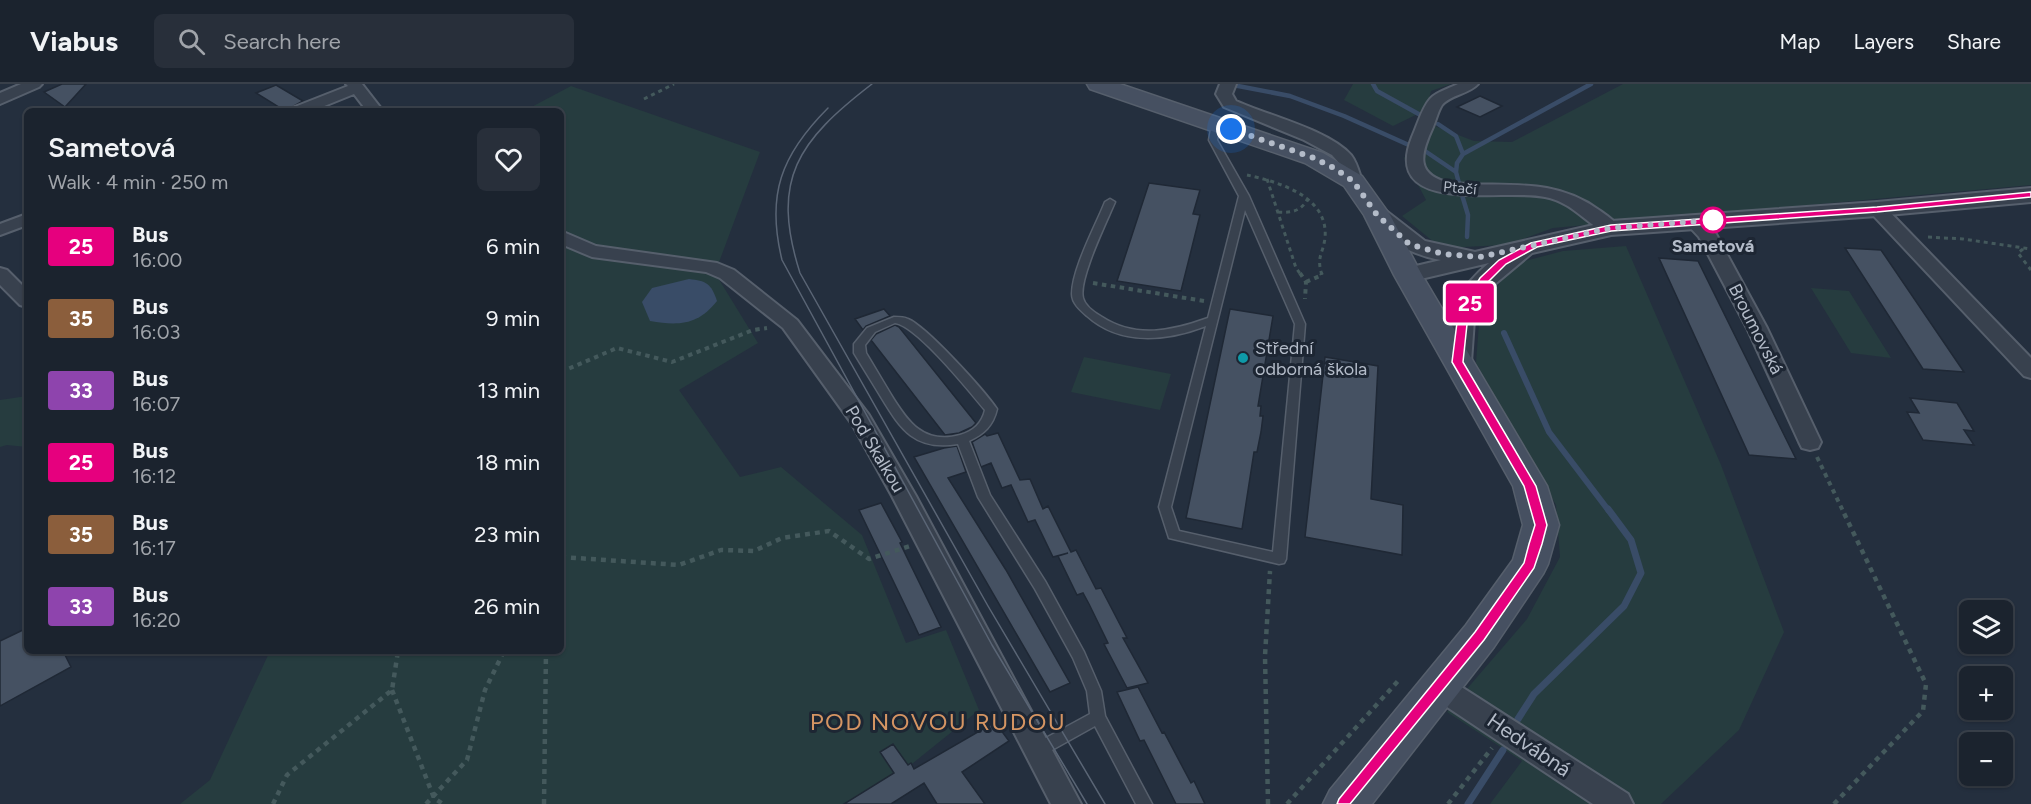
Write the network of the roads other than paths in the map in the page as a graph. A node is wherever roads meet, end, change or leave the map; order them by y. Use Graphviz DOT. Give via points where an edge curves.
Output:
graph roads {
  1 [pos="34,84"];
  2 [pos="1098,84"];
  3 [pos="1228,84"];
  4 [pos="1470,84"];
  5 [pos="355,86"];
  6 [pos="0,99"];
  7 [pos="305,108"];
  8 [pos="373,108"];
  9 [pos="1216,124"];
  10 [pos="1353,181"];
  11 [pos="2031,195"];
  12 [pos="1244,196"];
  13 [pos="1110,202"];
  14 [pos="1877,209"];
  15 [pos="1377,215"];
  16 [pos="24,220"];
  17 [pos="1693,221"];
  18 [pos="1611,228"];
  19 [pos="0,230"];
  20 [pos="564,238"];
  21 [pos="1482,268"];
  22 [pos="0,274"];
  23 [pos="1408,275"];
  24 [pos="24,299"];
  25 [pos="1212,320"];
  26 [pos="1458,362"];
  27 [pos="2031,371"];
  28 [pos="962,439"];
  29 [pos="1810,442"];
  30 [pos="1439,687"];
  31 [pos="1098,717"];
  32 [pos="1038,750"];
  33 [pos="1066,804"];
  34 [pos="1144,804"];
  35 [pos="1345,804"];
  36 [pos="1617,804"];
  1 -- 6 [label="street"];
  2 -- 9 [label="main road"];
  3 -- 10 [label="street" via="1224,94 1230,104 1336,151 1345,157"];
  4 -- 18 [label="street, Ptačí" via="1436,101 1416,152 1419,175 1442,187 1542,191 1578,202"];
  5 -- 7 [label="street"];
  5 -- 8 [label="street"];
  9 -- 10 [label="main road" via="1314,158"];
  9 -- 12 [label="lane" via="1213,140"];
  10 -- 15 [label="main road"];
  11 -- 14 [label="street"];
  12 -- 25 [label="lane"];
  12 -- 25 [label="lane" via="1300,324 1279,559 1174,535 1165,507"];
  13 -- 25 [label="lane" via="1079,281 1077,297 1082,305 1103,324 1142,336 1169,334"];
  14 -- 17 [label="street"];
  14 -- 27 [label="street"];
  15 -- 21 [label="street" via="1409,244"];
  15 -- 23 [label="main road"];
  16 -- 19 [label="street"];
  17 -- 18 [label="street"];
  17 -- 29 [label="street, Broumovská" via="1707,234 1757,328"];
  18 -- 21 [label="street" via="1534,245 1503,262"];
  20 -- 32 [label="street, Pod Skalkou" via="592,251 710,267 727,274 790,324 861,420"];
  21 -- 23 [label="street" via="1451,283"];
  21 -- 26 [label="street" via="1463,315"];
  22 -- 24 [label="street"];
  23 -- 26 [label="main road"];
  26 -- 30 [label="main road" via="1530,486 1541,525 1530,564"];
  28 -- 28 [label="lane" via="926,439 902,422 858,344 871,330 894,320 904,321 978,393 991,409 991,416 985,425"];
  28 -- 31 [label="lane" via="984,497 1079,656 1094,691"];
  30 -- 35 [label="main road"];
  30 -- 36 [label="street, Hedvábná"];
  31 -- 32 [label="lane"];
  31 -- 34 [label="lane"];
  32 -- 33 [label="street, Pod Skalkou"];
}
